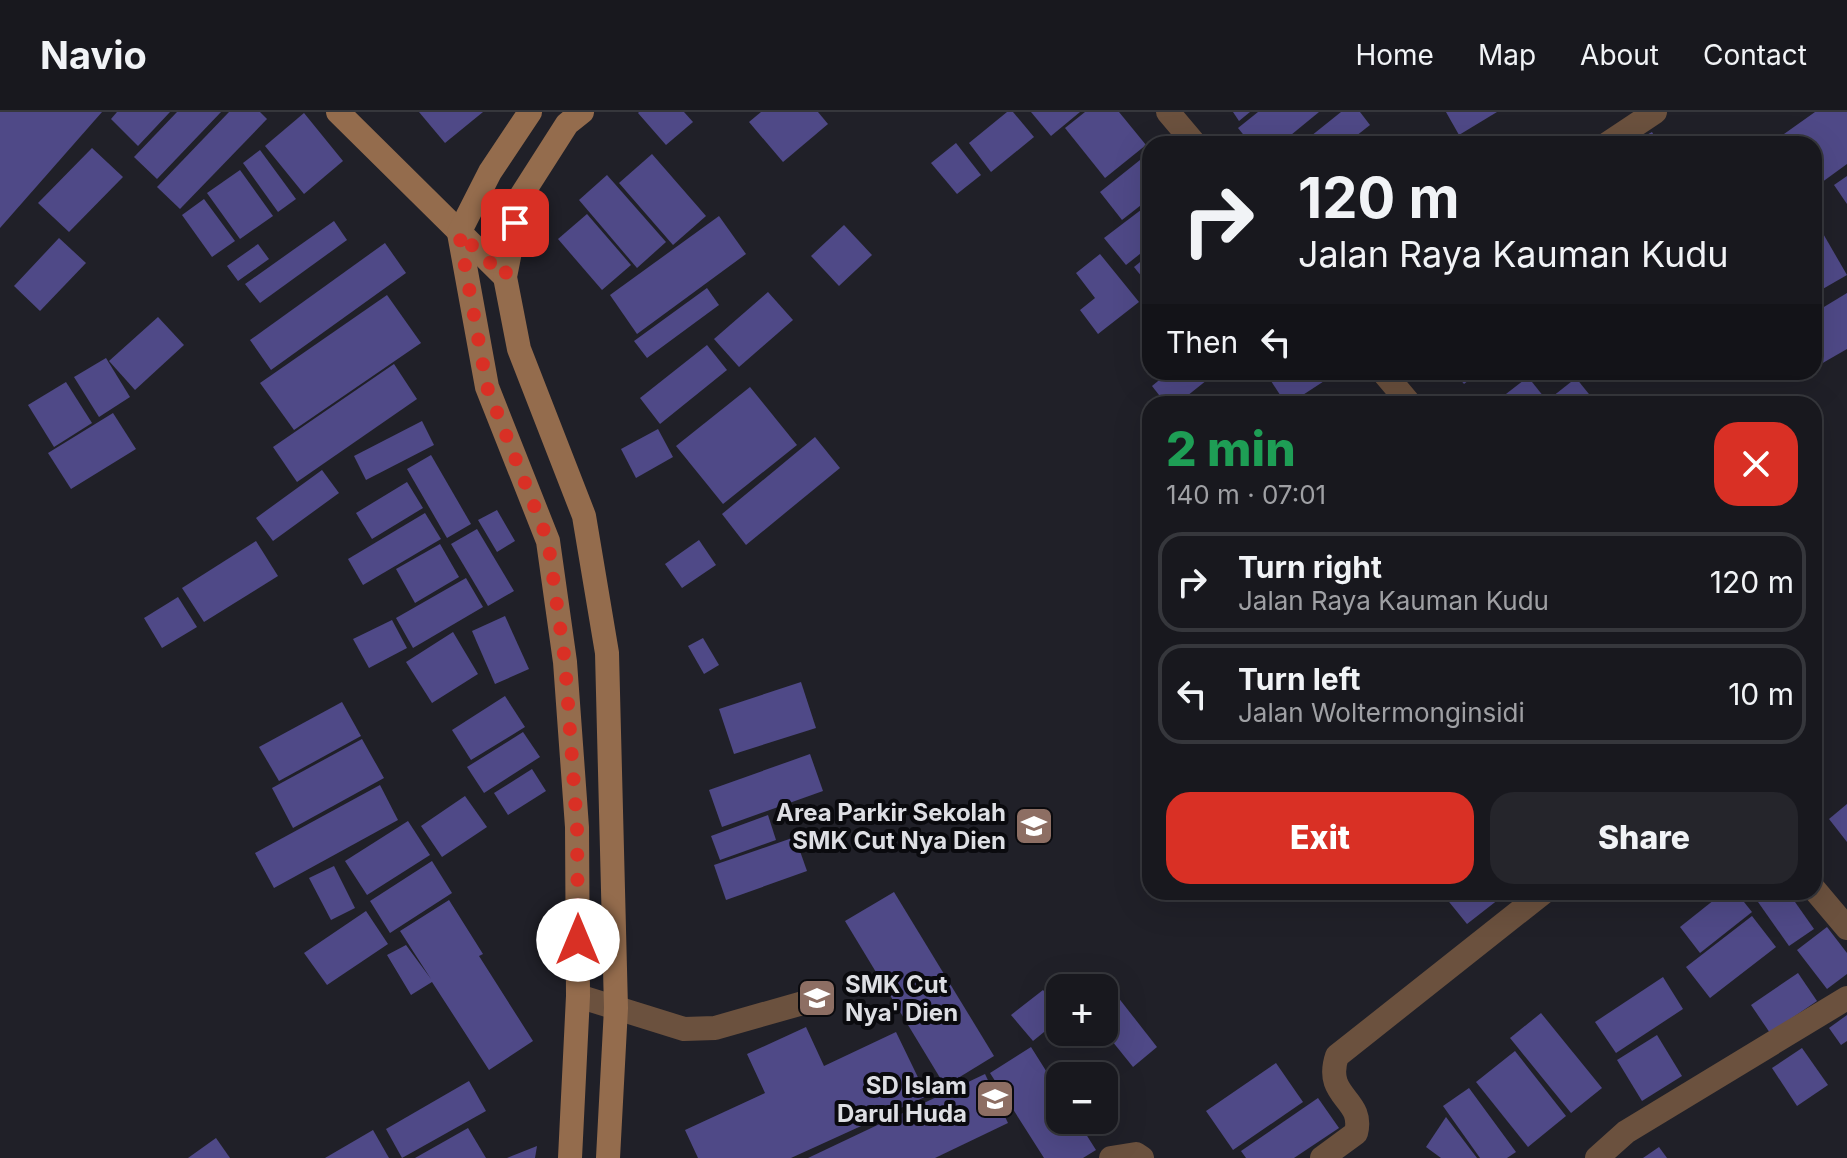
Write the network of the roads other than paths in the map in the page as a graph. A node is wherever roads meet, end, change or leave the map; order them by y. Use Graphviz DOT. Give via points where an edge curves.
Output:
graph roads {
  1 [pos="338,112"];
  2 [pos="530,112"];
  3 [pos="582,112"];
  4 [pos="1168,112"];
  5 [pos="1655,112"];
  6 [pos="1188,136"];
  7 [pos="1619,136"];
  8 [pos="459,233"];
  9 [pos="505,277"];
  10 [pos="1390,380"];
  11 [pos="1403,396"];
  12 [pos="1822,898"];
  13 [pos="1534,900"];
  14 [pos="1847,928"];
  15 [pos="578,996"];
  16 [pos="824,997"];
  17 [pos="1847,998"];
  18 [pos="616,1008"];
  19 [pos="570,1158"];
  20 [pos="608,1158"];
  21 [pos="1111,1158"];
  22 [pos="1142,1158"];
  23 [pos="1322,1158"];
  24 [pos="1597,1158"];
  1 -- 8 [label="main road"];
  2 -- 8 [label="main road" via="490,172"];
  3 -- 9 [label="main road" via="567,124 521,196"];
  4 -- 6 [label="street"];
  5 -- 7 [label="street"];
  8 -- 9 [label="main road"];
  8 -- 15 [label="main road" via="487,387 548,541 565,662 577,827"];
  9 -- 18 [label="main road" via="519,349 584,516 607,653"];
  10 -- 11 [label="street"];
  12 -- 14 [label="street"];
  13 -- 23 [label="street" via="1337,1056 1334,1083 1359,1123 1356,1133"];
  15 -- 18 [label="street"];
  15 -- 19 [label="main road"];
  16 -- 18 [label="street" via="715,1028 684,1029"];
  17 -- 24 [label="street" via="1626,1132"];
  18 -- 20 [label="main road"];
  21 -- 22 [label="street"];
}
